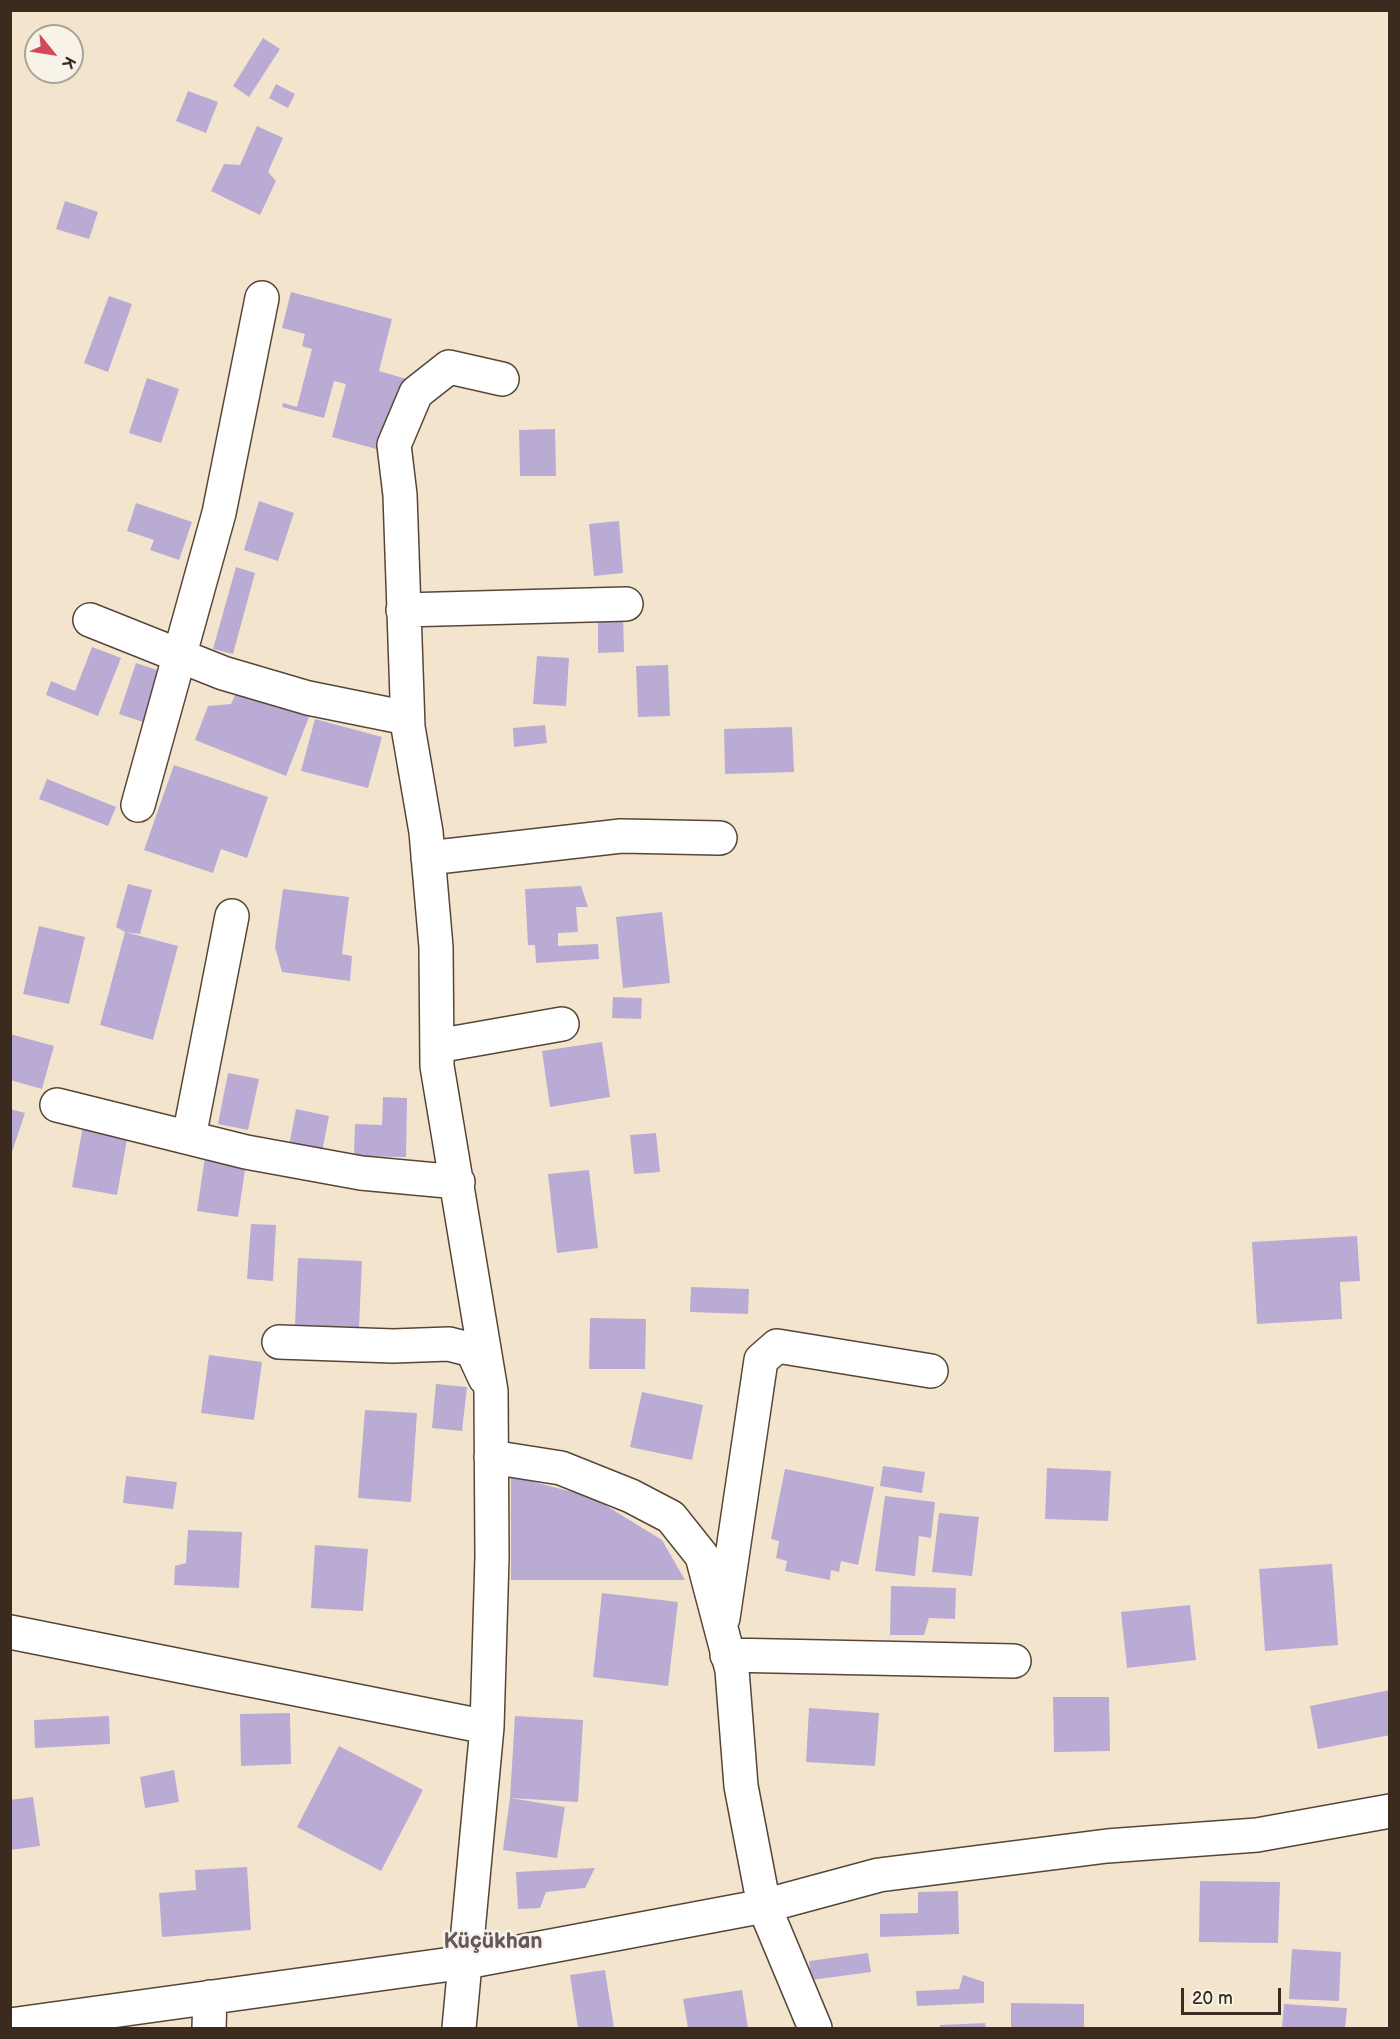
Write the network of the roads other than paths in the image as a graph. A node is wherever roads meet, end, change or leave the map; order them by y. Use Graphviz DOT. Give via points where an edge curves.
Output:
graph roads {
  1 [pos="262,298"];
  2 [pos="502,379"];
  3 [pos="627,604"];
  4 [pos="404,610"];
  5 [pos="90,621"];
  6 [pos="181,657"];
  7 [pos="407,718"];
  8 [pos="138,805"];
  9 [pos="720,838"];
  10 [pos="428,858"];
  11 [pos="232,916"];
  12 [pos="562,1024"];
  13 [pos="437,1046"];
  14 [pos="57,1105"];
  15 [pos="189,1137"];
  16 [pos="458,1182"];
  17 [pos="279,1342"];
  18 [pos="931,1371"];
  19 [pos="491,1391"];
  20 [pos="492,1457"];
  21 [pos="10,1632"];
  22 [pos="724,1643"];
  23 [pos="1014,1660"];
  24 [pos="487,1727"];
  25 [pos="1389,1811"];
  26 [pos="764,1906"];
  27 [pos="466,1962"];
  28 [pos="210,1996"];
  29 [pos="10,2025"];
  30 [pos="209,2028"];
  31 [pos="459,2028"];
  32 [pos="815,2028"];
  1 -- 6 [label="street" via="219,513"];
  2 -- 4 [label="street" via="448,366 416,393 394,445"];
  3 -- 4 [label="street"];
  4 -- 7 [label="street"];
  5 -- 6 [label="street"];
  6 -- 7 [label="street" via="308,698"];
  6 -- 8 [label="street"];
  7 -- 10 [label="street"];
  9 -- 10 [label="street" via="621,836"];
  10 -- 13 [label="street" via="436,947"];
  11 -- 15 [label="street"];
  12 -- 13 [label="street"];
  13 -- 16 [label="street" via="437,1066"];
  14 -- 15 [label="street"];
  15 -- 16 [label="street" via="246,1152 361,1173"];
  16 -- 19 [label="street"];
  17 -- 19 [label="street" via="449,1344 472,1350"];
  18 -- 22 [label="street" via="777,1346 761,1360"];
  19 -- 20 [label="street"];
  20 -- 22 [label="street" via="561,1468 671,1517 702,1556"];
  20 -- 24 [label="street"];
  21 -- 24 [label="street"];
  22 -- 23 [label="street"];
  22 -- 26 [label="street" via="732,1670 741,1786"];
  24 -- 27 [label="street"];
  25 -- 26 [label="street" via="1257,1835 1107,1846 879,1875"];
  26 -- 27 [label="street"];
  26 -- 32 [label="street"];
  27 -- 28 [label="street"];
  27 -- 31 [label="street"];
  28 -- 29 [label="street"];
  28 -- 30 [label="street"];
}
